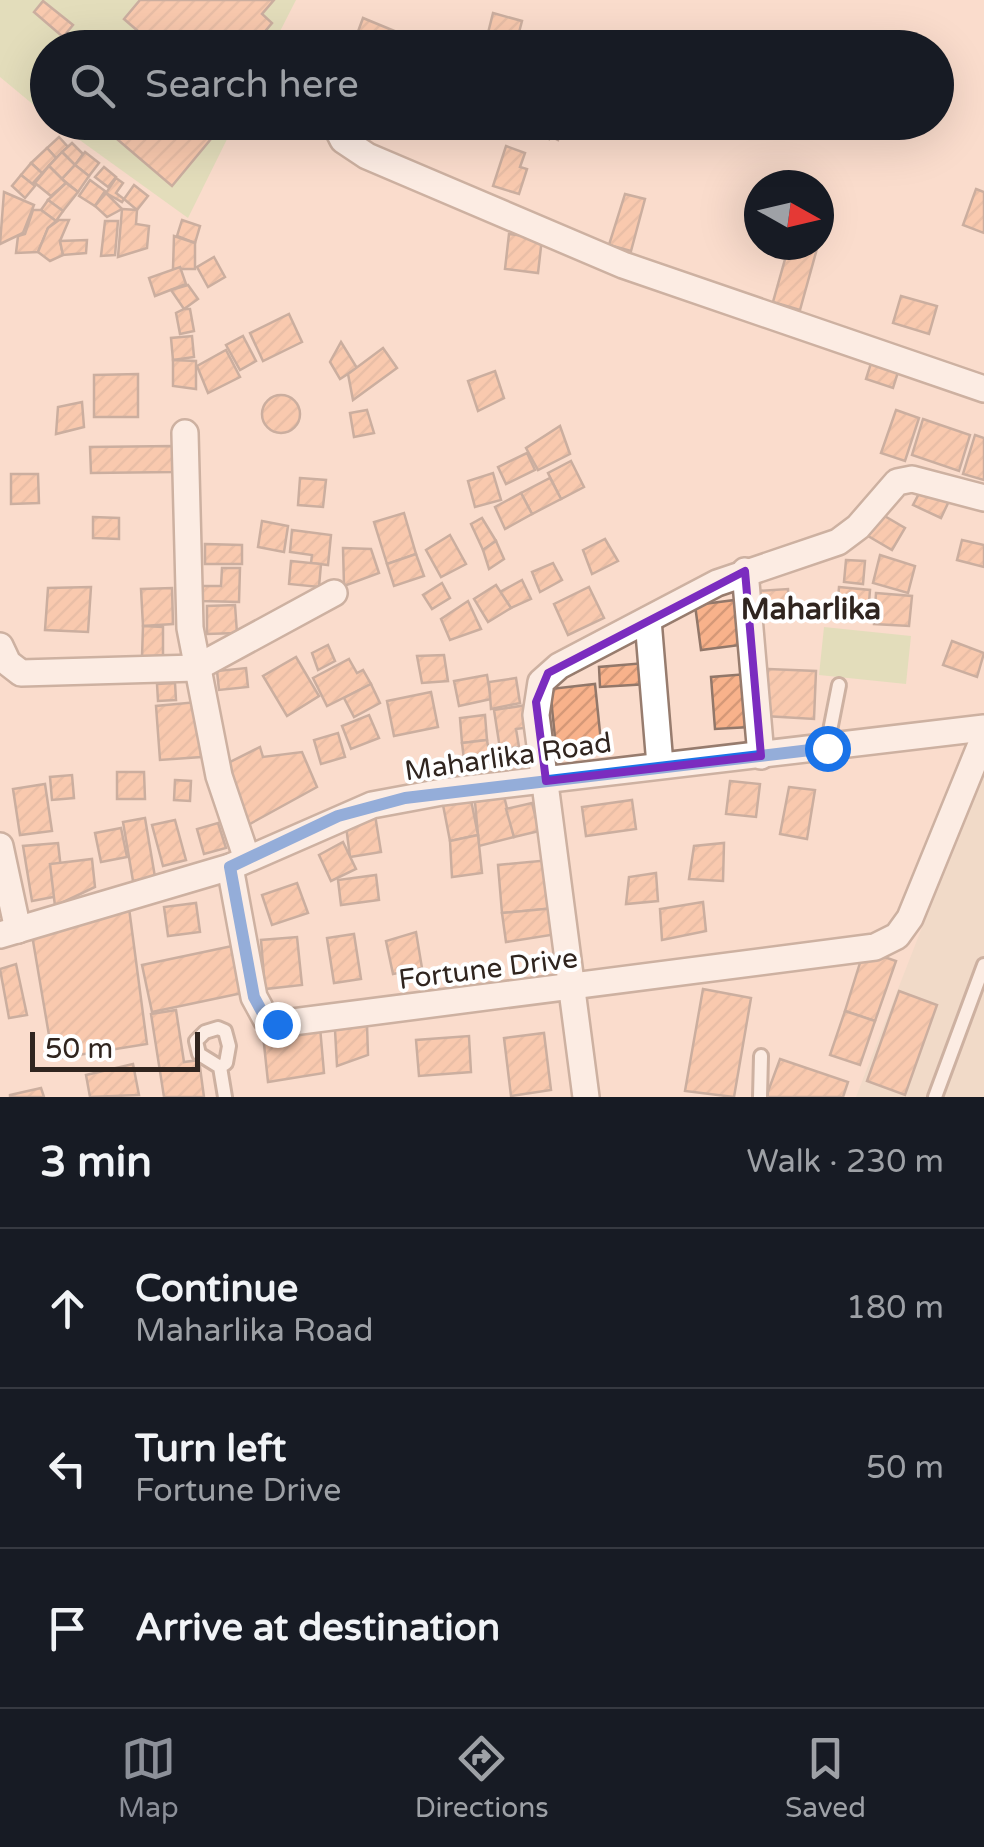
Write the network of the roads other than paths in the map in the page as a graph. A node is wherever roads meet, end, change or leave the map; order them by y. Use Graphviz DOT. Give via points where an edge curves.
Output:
graph roads {
  1 [pos="342,140"];
  2 [pos="984,389"];
  3 [pos="185,433"];
  4 [pos="984,498"];
  5 [pos="745,571"];
  6 [pos="334,593"];
  7 [pos="648,620"];
  8 [pos="0,646"];
  9 [pos="196,668"];
  10 [pos="838,685"];
  11 [pos="984,728"];
  12 [pos="984,737"];
  13 [pos="827,748"];
  14 [pos="761,756"];
  15 [pos="660,765"];
  16 [pos="546,781"];
  17 [pos="0,846"];
  18 [pos="238,863"];
  19 [pos="9,933"];
  20 [pos="984,965"];
  21 [pos="574,988"];
  22 [pos="761,1056"];
  23 [pos="220,1067"];
  24 [pos="225,1097"];
  25 [pos="586,1097"];
  26 [pos="760,1097"];
  27 [pos="935,1097"];
  1 -- 2 [label="street" via="590,252"];
  3 -- 9 [label="street"];
  4 -- 5 [label="street" via="897,482 850,534"];
  5 -- 7 [label="street"];
  5 -- 14 [label="street"];
  6 -- 9 [label="street"];
  7 -- 15 [label="street"];
  7 -- 16 [label="street" via="541,682 536,715"];
  8 -- 9 [label="street" via="22,673"];
  9 -- 18 [label="street"];
  10 -- 13 [label="lane"];
  11 -- 13 [label="street, Maharlika Road"];
  12 -- 21 [label="street, Fortune Drive" via="897,936 875,947"];
  13 -- 14 [label="street, Maharlika Road"];
  14 -- 15 [label="street, Maharlika Road"];
  15 -- 16 [label="street, Maharlika Road"];
  16 -- 18 [label="street, Maharlika Road" via="372,806"];
  16 -- 21 [label="street"];
  17 -- 19 [label="street"];
  18 -- 19 [label="street, Maharlika Road"];
  18 -- 21 [label="street, Fortune Drive" via="254,997 266,1019 277,1024"];
  20 -- 27 [label="lane"];
  21 -- 25 [label="street"];
  22 -- 26 [label="lane"];
  23 -- 23 [label="lane" via="228,1037 218,1028 196,1041 199,1054"];
  23 -- 24 [label="lane"];
}
